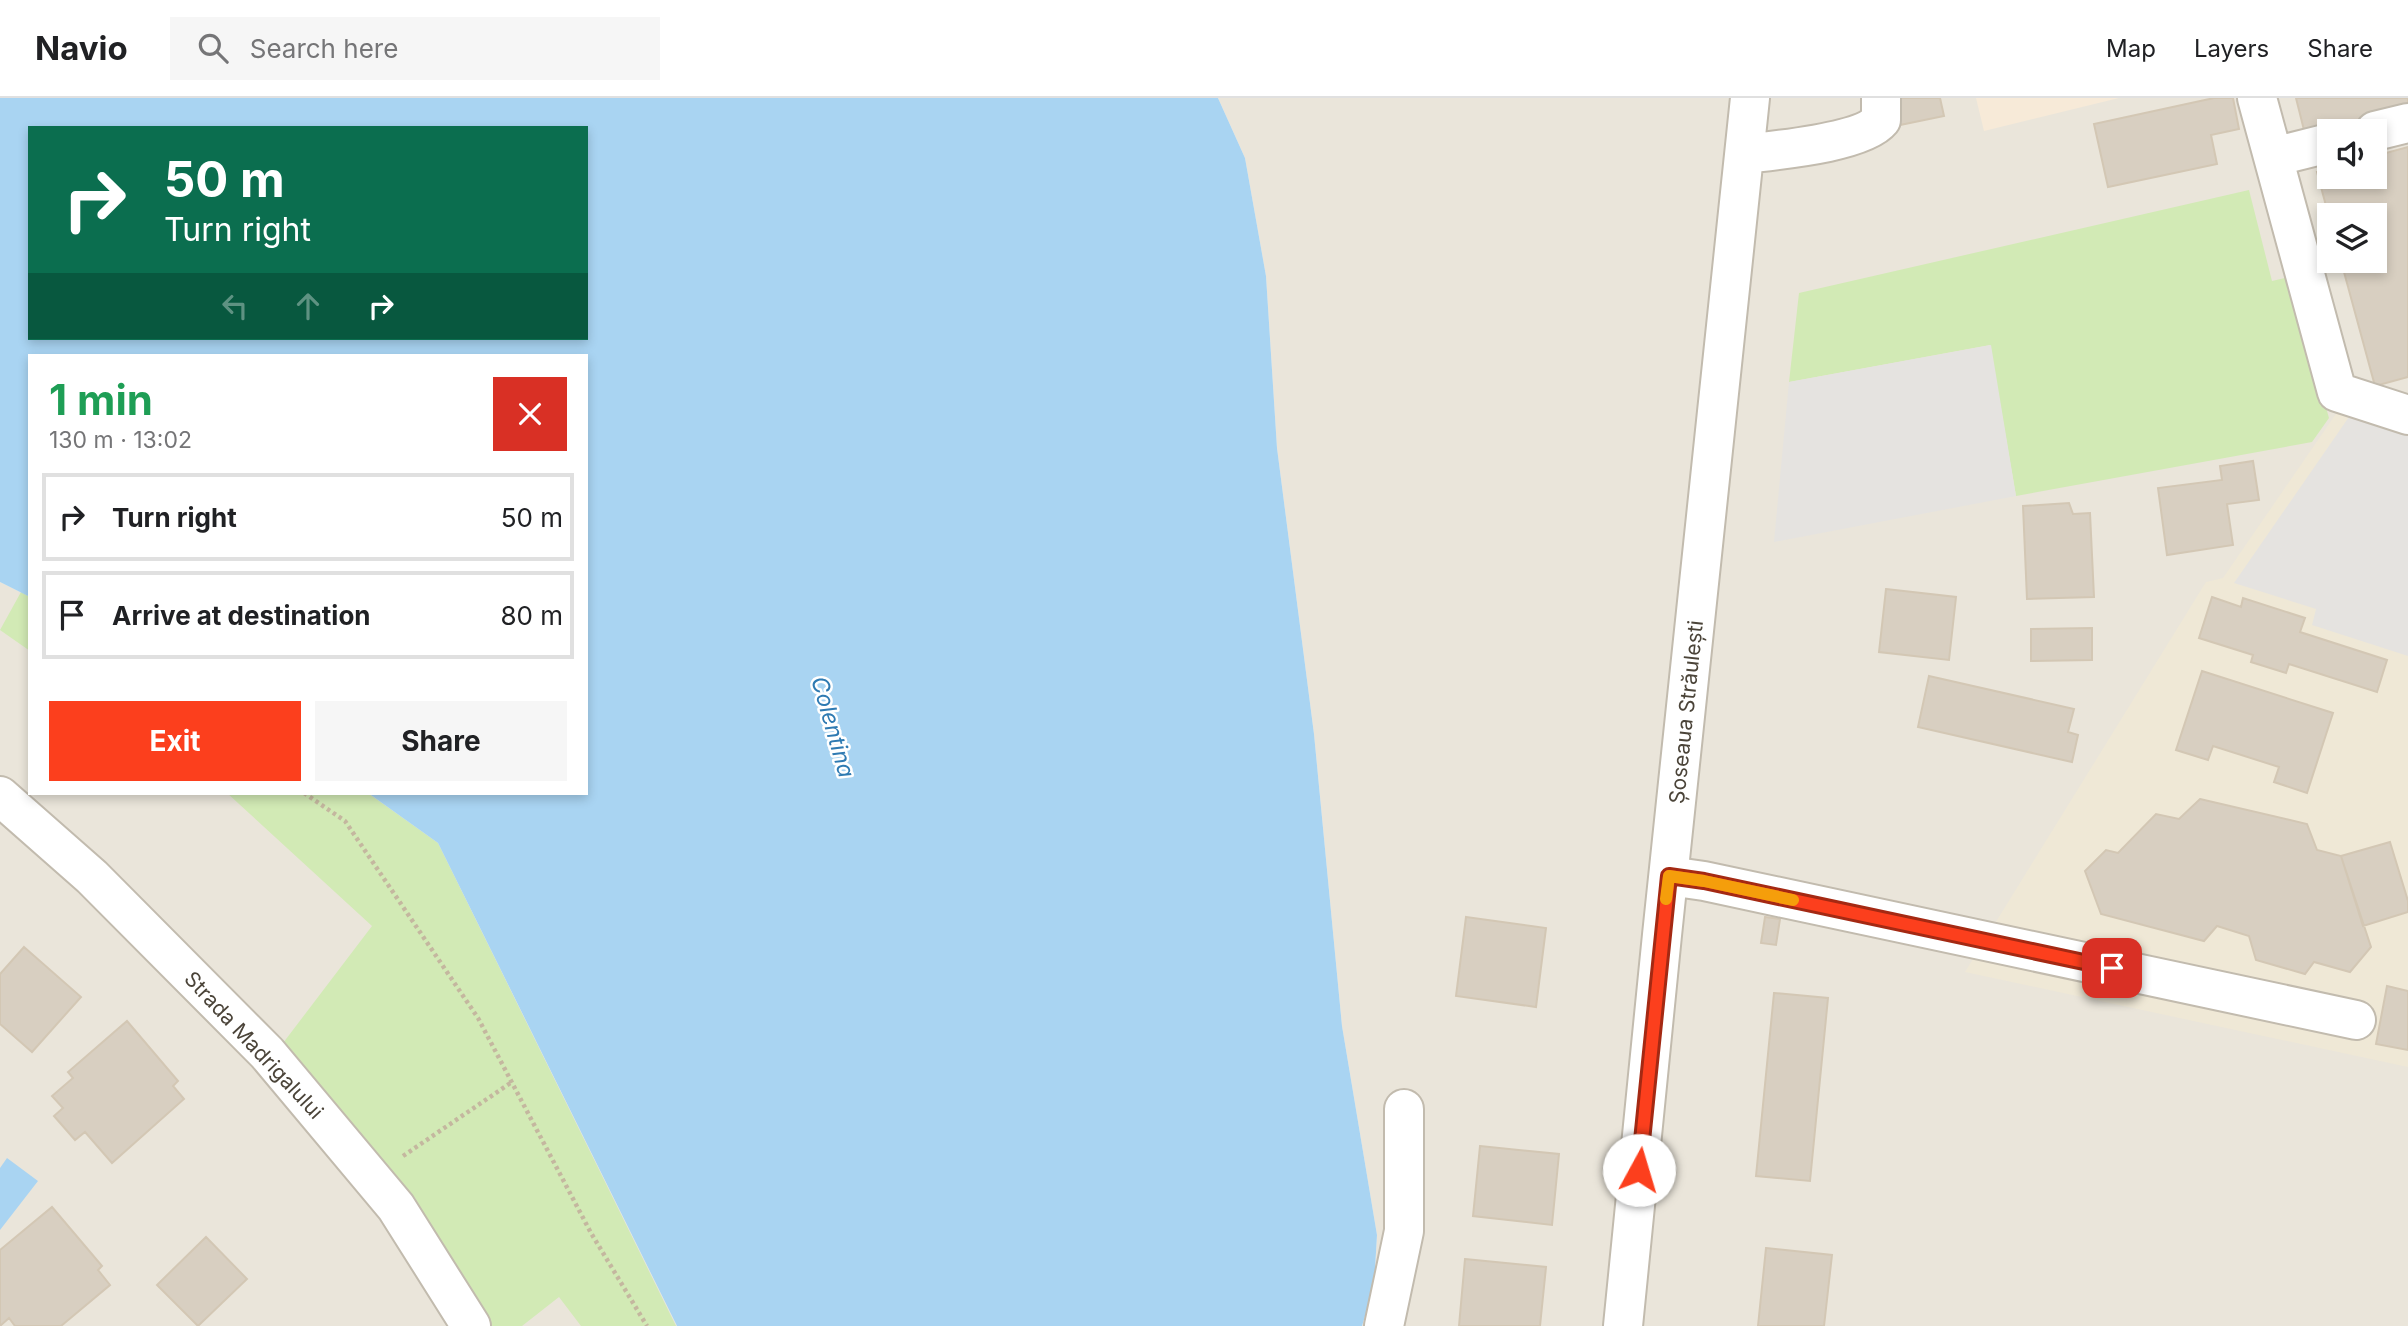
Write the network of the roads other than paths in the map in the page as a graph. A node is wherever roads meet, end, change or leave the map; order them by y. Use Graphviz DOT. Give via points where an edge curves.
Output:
graph roads {
  1 [pos="1750,98"];
  2 [pos="1881,98"];
  3 [pos="2257,98"];
  4 [pos="2408,123"];
  5 [pos="2387,128"];
  6 [pos="2317,146"];
  7 [pos="1745,154"];
  8 [pos="2273,157"];
  9 [pos="2408,415"];
  10 [pos="0,796"];
  11 [pos="1669,876"];
  12 [pos="2356,1020"];
  13 [pos="1404,1109"];
  14 [pos="471,1326"];
  15 [pos="1384,1326"];
  16 [pos="1623,1326"];
  1 -- 7 [label="street, Șoseaua Străulești"];
  2 -- 7 [label="street" via="1881,120 1867,131"];
  3 -- 8 [label="street"];
  4 -- 5 [label="street"];
  6 -- 8 [label="street"];
  7 -- 11 [label="street, Șoseaua Străulești"];
  8 -- 9 [label="street" via="2337,391"];
  10 -- 14 [label="street, Strada Madrigalului" via="92,877 267,1053 396,1208"];
  11 -- 12 [label="street"];
  11 -- 16 [label="street, Șoseaua Străulești"];
  13 -- 15 [label="street" via="1404,1231"];
}
